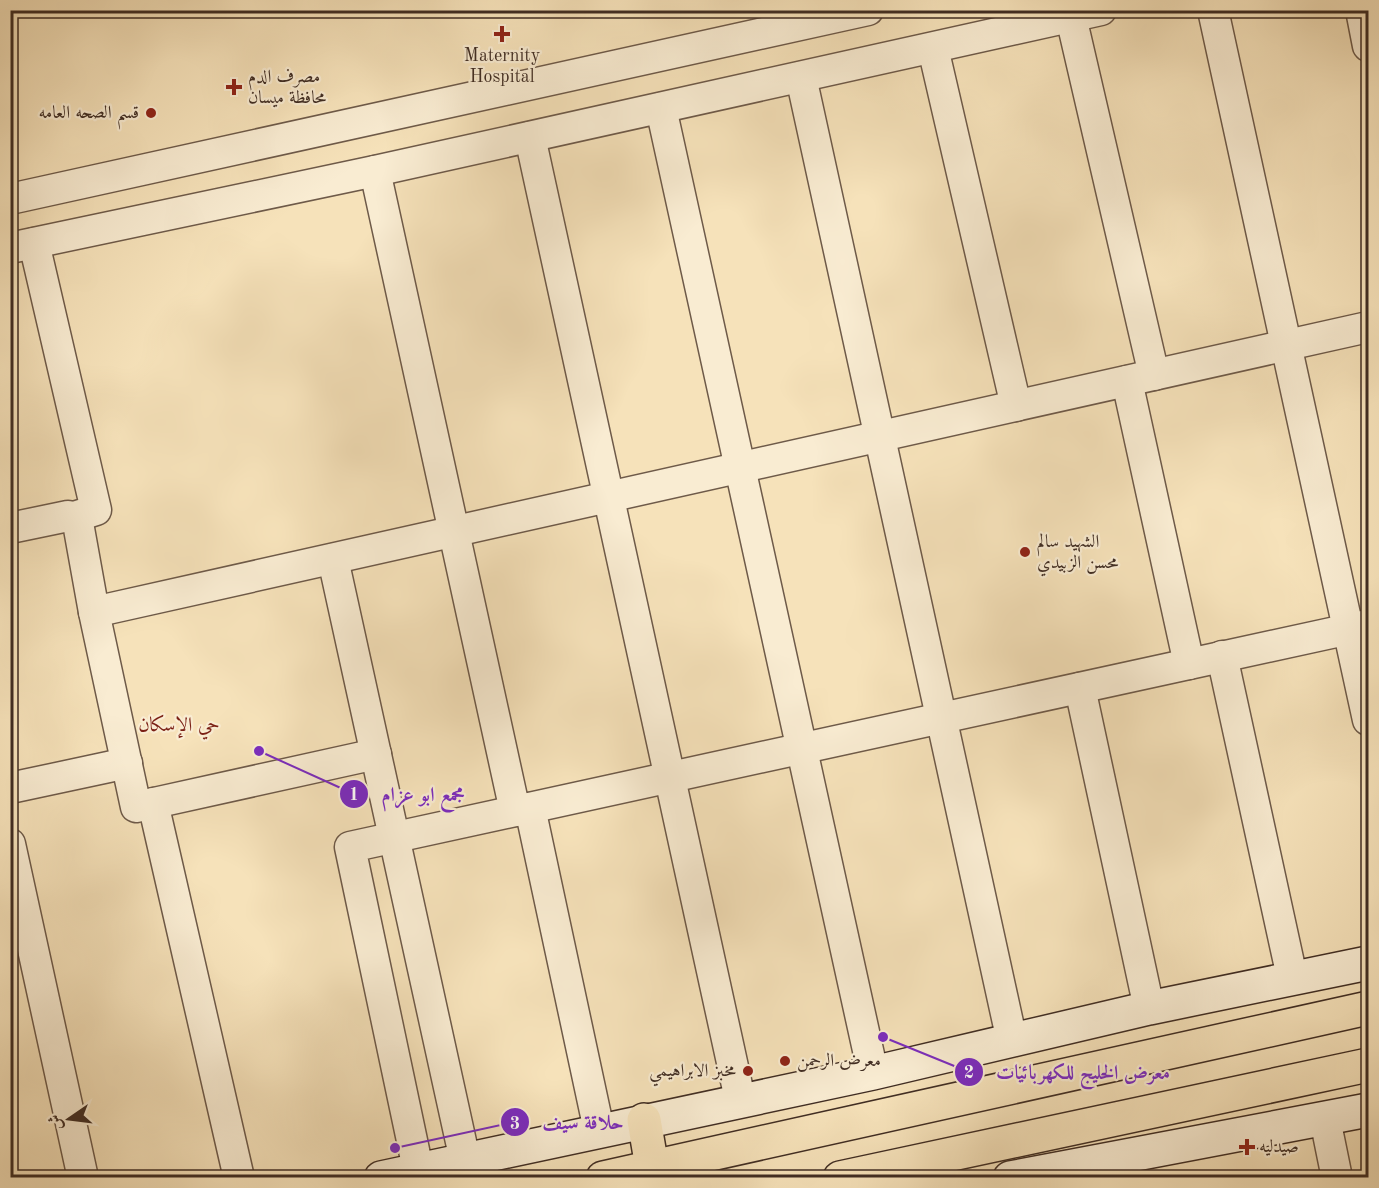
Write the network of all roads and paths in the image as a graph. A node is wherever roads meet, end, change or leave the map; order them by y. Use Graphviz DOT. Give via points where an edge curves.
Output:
graph roads {
  1 [pos="868,10"];
  2 [pos="1101,10"];
  3 [pos="1213,10"];
  4 [pos="1361,10"];
  5 [pos="1071,17"];
  6 [pos="1368,45"];
  7 [pos="933,48"];
  8 [pos="694,49"];
  9 [pos="801,77"];
  10 [pos="704,98"];
  11 [pos="661,108"];
  12 [pos="530,136"];
  13 [pos="375,171"];
  14 [pos="10,199"];
  15 [pos="22,245"];
  16 [pos="1368,327"];
  17 [pos="1286,346"];
  18 [pos="1140,378"];
  19 [pos="1016,406"];
  20 [pos="880,437"];
  21 [pos="740,468"];
  22 [pos="610,497"];
  23 [pos="74,518"];
  24 [pos="10,528"];
  25 [pos="454,532"];
  26 [pos="333,559"];
  27 [pos="94,612"];
  28 [pos="1358,627"];
  29 [pos="1222,656"];
  30 [pos="1189,664"];
  31 [pos="1080,688"];
  32 [pos="942,718"];
  33 [pos="1368,720"];
  34 [pos="801,748"];
  35 [pos="376,754"];
  36 [pos="127,763"];
  37 [pos="671,777"];
  38 [pos="10,788"];
  39 [pos="153,803"];
  40 [pos="523,810"];
  41 [pos="394,837"];
  42 [pos="10,844"];
  43 [pos="1368,963"];
  44 [pos="1292,977"];
  45 [pos="1149,1008"];
  46 [pos="1368,1008"];
  47 [pos="1012,1041"];
  48 [pos="1368,1065"];
  49 [pos="873,1073"];
  50 [pos="740,1099"];
  51 [pos="1368,1110"];
  52 [pos="1325,1119"];
  53 [pos="644,1120"];
  54 [pos="599,1130"];
  55 [pos="465,1160"];
  56 [pos="652,1167"];
  57 [pos="418,1169"];
  58 [pos="1050,1173"];
  59 [pos="83,1178"];
  60 [pos="239,1178"];
  61 [pos="381,1178"];
  62 [pos="603,1178"];
  63 [pos="840,1178"];
  64 [pos="1010,1178"];
  65 [pos="1338,1178"];
  1 -- 8 [label="street"];
  2 -- 5 [label="street"];
  3 -- 17 [label="street"];
  4 -- 6 [label="street"];
  5 -- 7 [label="street"];
  5 -- 18 [label="street"];
  7 -- 9 [label="street"];
  7 -- 19 [label="street"];
  8 -- 10 [label="street"];
  8 -- 14 [label="street"];
  9 -- 10 [label="street"];
  9 -- 20 [label="street"];
  10 -- 11 [label="street"];
  11 -- 12 [label="street"];
  11 -- 21 [label="street"];
  12 -- 13 [label="street"];
  12 -- 22 [label="street"];
  13 -- 15 [label="street"];
  13 -- 25 [label="street"];
  15 -- 23 [label="street" via="97,508"];
  16 -- 17 [label="street"];
  17 -- 18 [label="street"];
  17 -- 28 [label="street"];
  18 -- 19 [label="street"];
  18 -- 30 [label="street"];
  19 -- 20 [label="street"];
  20 -- 21 [label="street"];
  20 -- 32 [label="street"];
  21 -- 22 [label="street"];
  21 -- 34 [label="street"];
  22 -- 25 [label="street"];
  22 -- 37 [label="street"];
  23 -- 24 [label="street"];
  23 -- 27 [label="street"];
  25 -- 26 [label="street"];
  25 -- 40 [label="street"];
  26 -- 27 [label="street"];
  26 -- 35 [label="street"];
  27 -- 36 [label="street"];
  28 -- 29 [label="street"];
  28 -- 33 [label="street"];
  29 -- 30 [label="street"];
  29 -- 44 [label="street"];
  30 -- 31 [label="street"];
  31 -- 32 [label="street"];
  31 -- 45 [label="street"];
  32 -- 34 [label="street"];
  32 -- 47 [label="street"];
  34 -- 37 [label="street"];
  34 -- 49 [label="street"];
  35 -- 39 [label="street"];
  35 -- 41 [label="street"];
  36 -- 38 [label="street"];
  36 -- 39 [label="street" via="136,807"];
  37 -- 40 [label="street"];
  37 -- 50 [label="street"];
  39 -- 60 [label="street"];
  40 -- 41 [label="street"];
  40 -- 54 [label="street"];
  41 -- 55 [label="street"];
  41 -- 57 [label="street" via="350,848"];
  42 -- 59 [label="street"];
  43 -- 44 [label="street"];
  44 -- 45 [label="street"];
  45 -- 47 [label="street"];
  46 -- 56 [label="main road"];
  47 -- 49 [label="street"];
  48 -- 63 [label="main road"];
  49 -- 50 [label="street"];
  50 -- 53 [label="street"];
  51 -- 52 [label="street"];
  52 -- 58 [label="street"];
  52 -- 65 [label="street"];
  53 -- 54 [label="street"];
  53 -- 56 [label="main road"];
  54 -- 55 [label="street"];
  55 -- 57 [label="street"];
  56 -- 62 [label="main road"];
  57 -- 61 [label="street"];
  58 -- 64 [label="street"];
}
